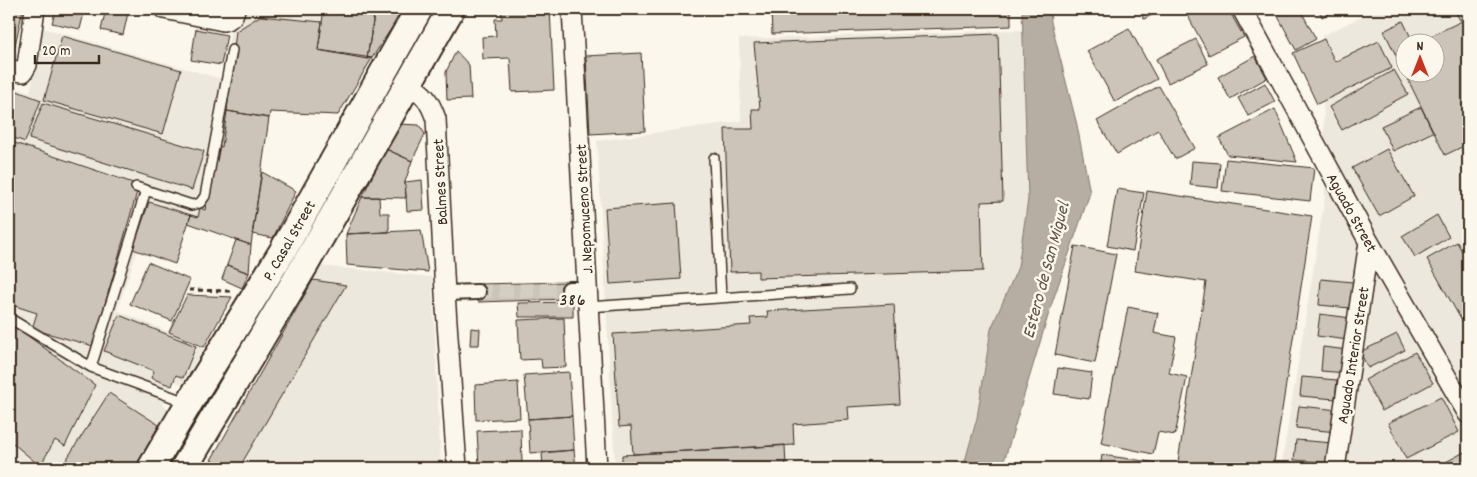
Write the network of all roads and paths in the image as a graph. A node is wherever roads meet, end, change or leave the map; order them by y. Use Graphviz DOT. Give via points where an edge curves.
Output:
graph roads {
  1 [pos="35,9"];
  2 [pos="164,9"];
  3 [pos="235,9"];
  4 [pos="419,9"];
  5 [pos="451,9"];
  6 [pos="572,9"];
  7 [pos="1242,9"];
  8 [pos="232,50"];
  9 [pos="16,71"];
  10 [pos="407,83"];
  11 [pos="714,158"];
  12 [pos="136,187"];
  13 [pos="146,190"];
  14 [pos="1369,242"];
  15 [pos="282,252"];
  16 [pos="306,263"];
  17 [pos="850,289"];
  18 [pos="189,290"];
  19 [pos="232,291"];
  20 [pos="478,292"];
  21 [pos="445,294"];
  22 [pos="721,297"];
  23 [pos="588,308"];
  24 [pos="9,318"];
  25 [pos="91,367"];
  26 [pos="189,403"];
  27 [pos="1468,414"];
  28 [pos="155,460"];
  29 [pos="187,468"];
  30 [pos="457,468"];
  31 [pos="597,468"];
  32 [pos="1335,468"];
  1 -- 9 [label="street" via="27,65"];
  2 -- 3 [label="street" via="223,22 230,20"];
  4 -- 15 [label="main road, P. Casal Street"];
  5 -- 10 [label="main road, P. Casal Street"];
  6 -- 23 [label="street, J. Nepomuceno Street" via="578,289"];
  7 -- 14 [label="street, Aguado Street"];
  8 -- 13 [label="lane" via="205,196 200,203 192,205"];
  10 -- 16 [label="main road, P. Casal Street"];
  10 -- 21 [label="street, Balmes Street" via="423,94 436,119"];
  11 -- 22 [label="lane"];
  12 -- 13 [label="lane"];
  13 -- 25 [label="lane"];
  14 -- 27 [label="street, Aguado Street"];
  14 -- 32 [label="street, Aguado Interior Street"];
  15 -- 16 [label="main road"];
  15 -- 26 [label="main road, P. Casal Street"];
  16 -- 29 [label="main road, P. Casal Street"];
  17 -- 22 [label="lane"];
  18 -- 19 [label="path"];
  20 -- 21 [label="street"];
  21 -- 30 [label="street, Balmes Street"];
  22 -- 23 [label="lane"];
  23 -- 31 [label="street, J. Nepomuceno Street"];
  24 -- 25 [label="lane"];
  25 -- 26 [label="lane"];
  26 -- 28 [label="main road, P. Casal Street"];
  28 -- 29 [label="main road"];
}
